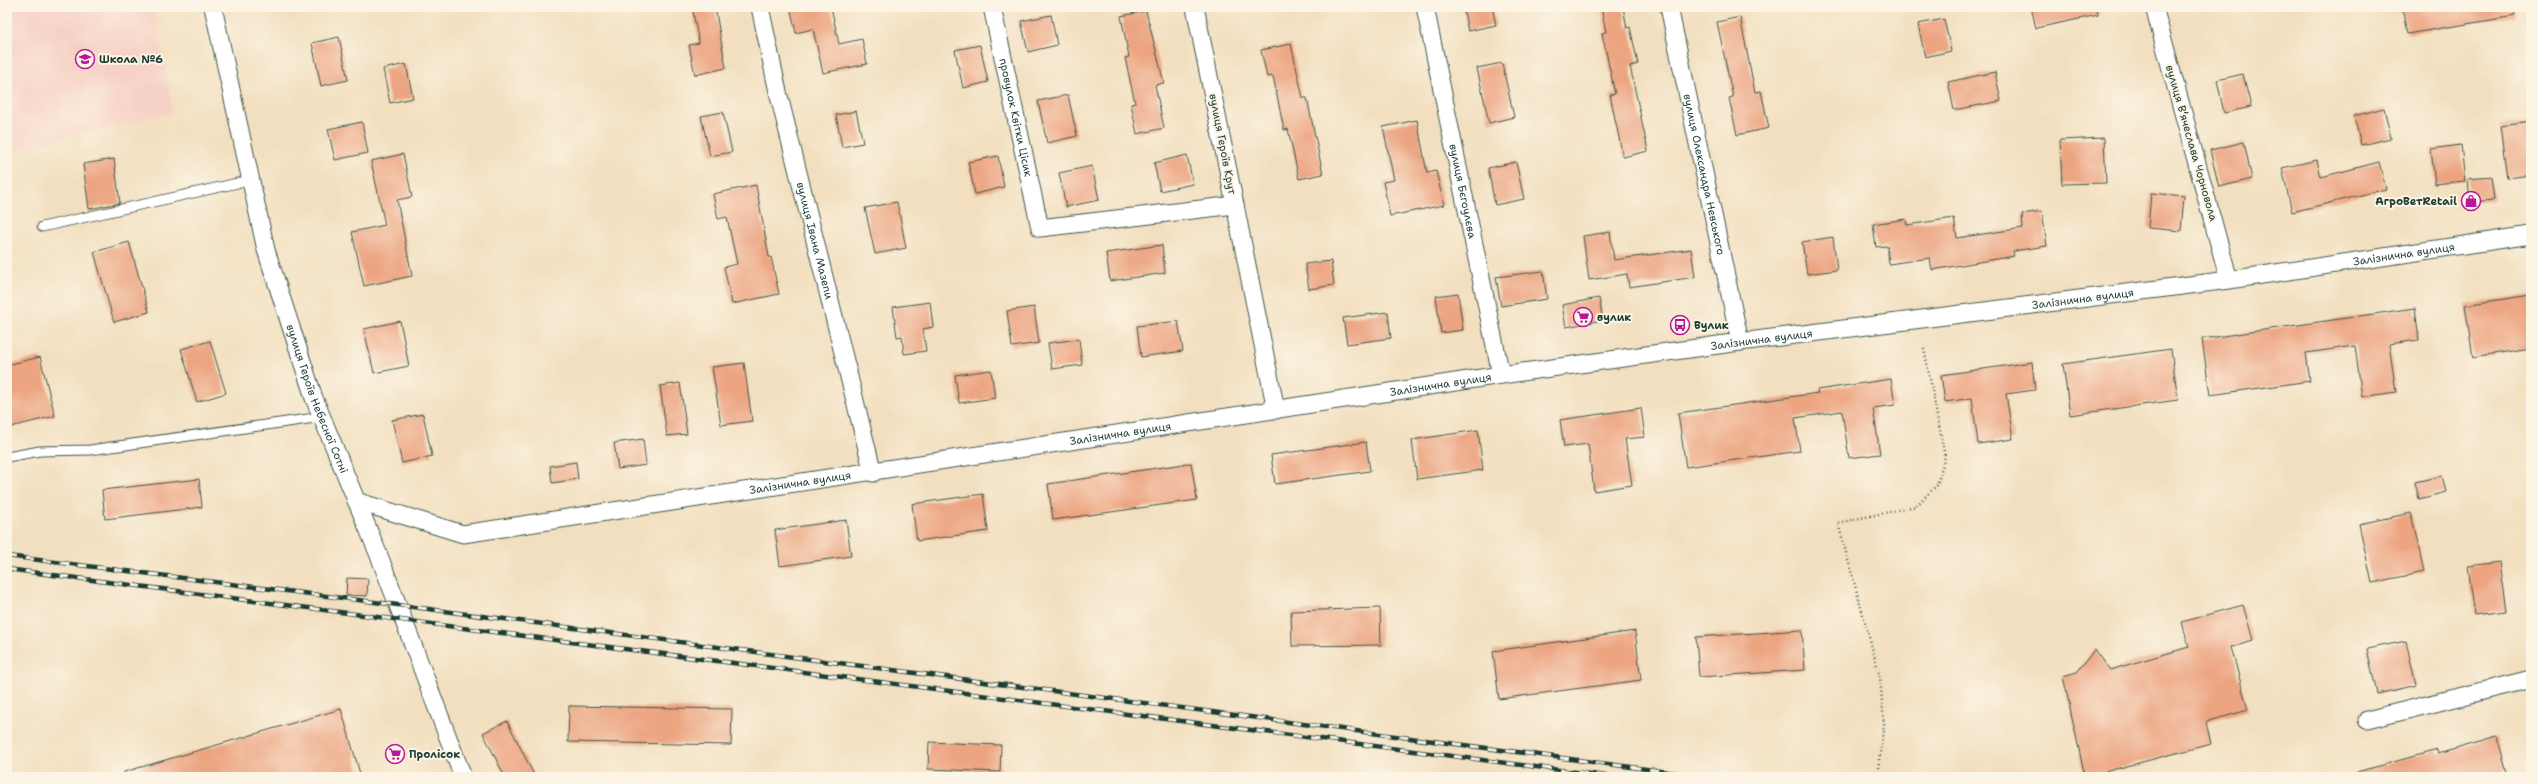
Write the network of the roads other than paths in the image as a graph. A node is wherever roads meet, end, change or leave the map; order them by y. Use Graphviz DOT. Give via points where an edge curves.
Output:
graph roads {
  1 [pos="213,7"];
  2 [pos="760,7"];
  3 [pos="992,7"];
  4 [pos="1195,7"];
  5 [pos="1425,7"];
  6 [pos="1669,7"];
  7 [pos="2154,7"];
  8 [pos="251,180"];
  9 [pos="1235,205"];
  10 [pos="42,227"];
  11 [pos="1040,228"];
  12 [pos="2531,235"];
  13 [pos="2229,280"];
  14 [pos="1740,342"];
  15 [pos="1501,375"];
  16 [pos="1276,410"];
  17 [pos="322,416"];
  18 [pos="7,457"];
  19 [pos="873,473"];
  20 [pos="356,501"];
  21 [pos="2531,679"];
  22 [pos="2367,720"];
  23 [pos="463,777"];
  1 -- 8 [label="street, вулиця Героїв Небесної Сотні"];
  2 -- 19 [label="street, вулиця Івана Мазепи" via="778,92"];
  3 -- 11 [label="street, провулок Квітки Цісик"];
  4 -- 9 [label="street, вулиця Героїв Крут"];
  5 -- 15 [label="street, вулиця Бєгоулєва"];
  6 -- 14 [label="street, вулиця Олександра Невського"];
  7 -- 13 [label="street, вулиця Вʼячеслава Чорновола"];
  8 -- 10 [label="lane"];
  8 -- 17 [label="street, вулиця Героїв Небесної Сотні" via="266,250"];
  9 -- 11 [label="street, вулиця Героїв Крут"];
  9 -- 16 [label="street"];
  12 -- 13 [label="street, Залізнична вулиця"];
  13 -- 14 [label="street, Залізнична вулиця"];
  14 -- 15 [label="street, Залізнична вулиця"];
  15 -- 16 [label="street, Залізнична вулиця"];
  16 -- 19 [label="street, Залізнична вулиця"];
  17 -- 18 [label="lane" via="90,450 40,451"];
  17 -- 20 [label="street, вулиця Героїв Небесної Сотні"];
  19 -- 20 [label="street, Залізнична вулиця" via="464,534"];
  20 -- 23 [label="street, вулиця Героїв Небесної Сотні"];
  21 -- 22 [label="street"];
}
